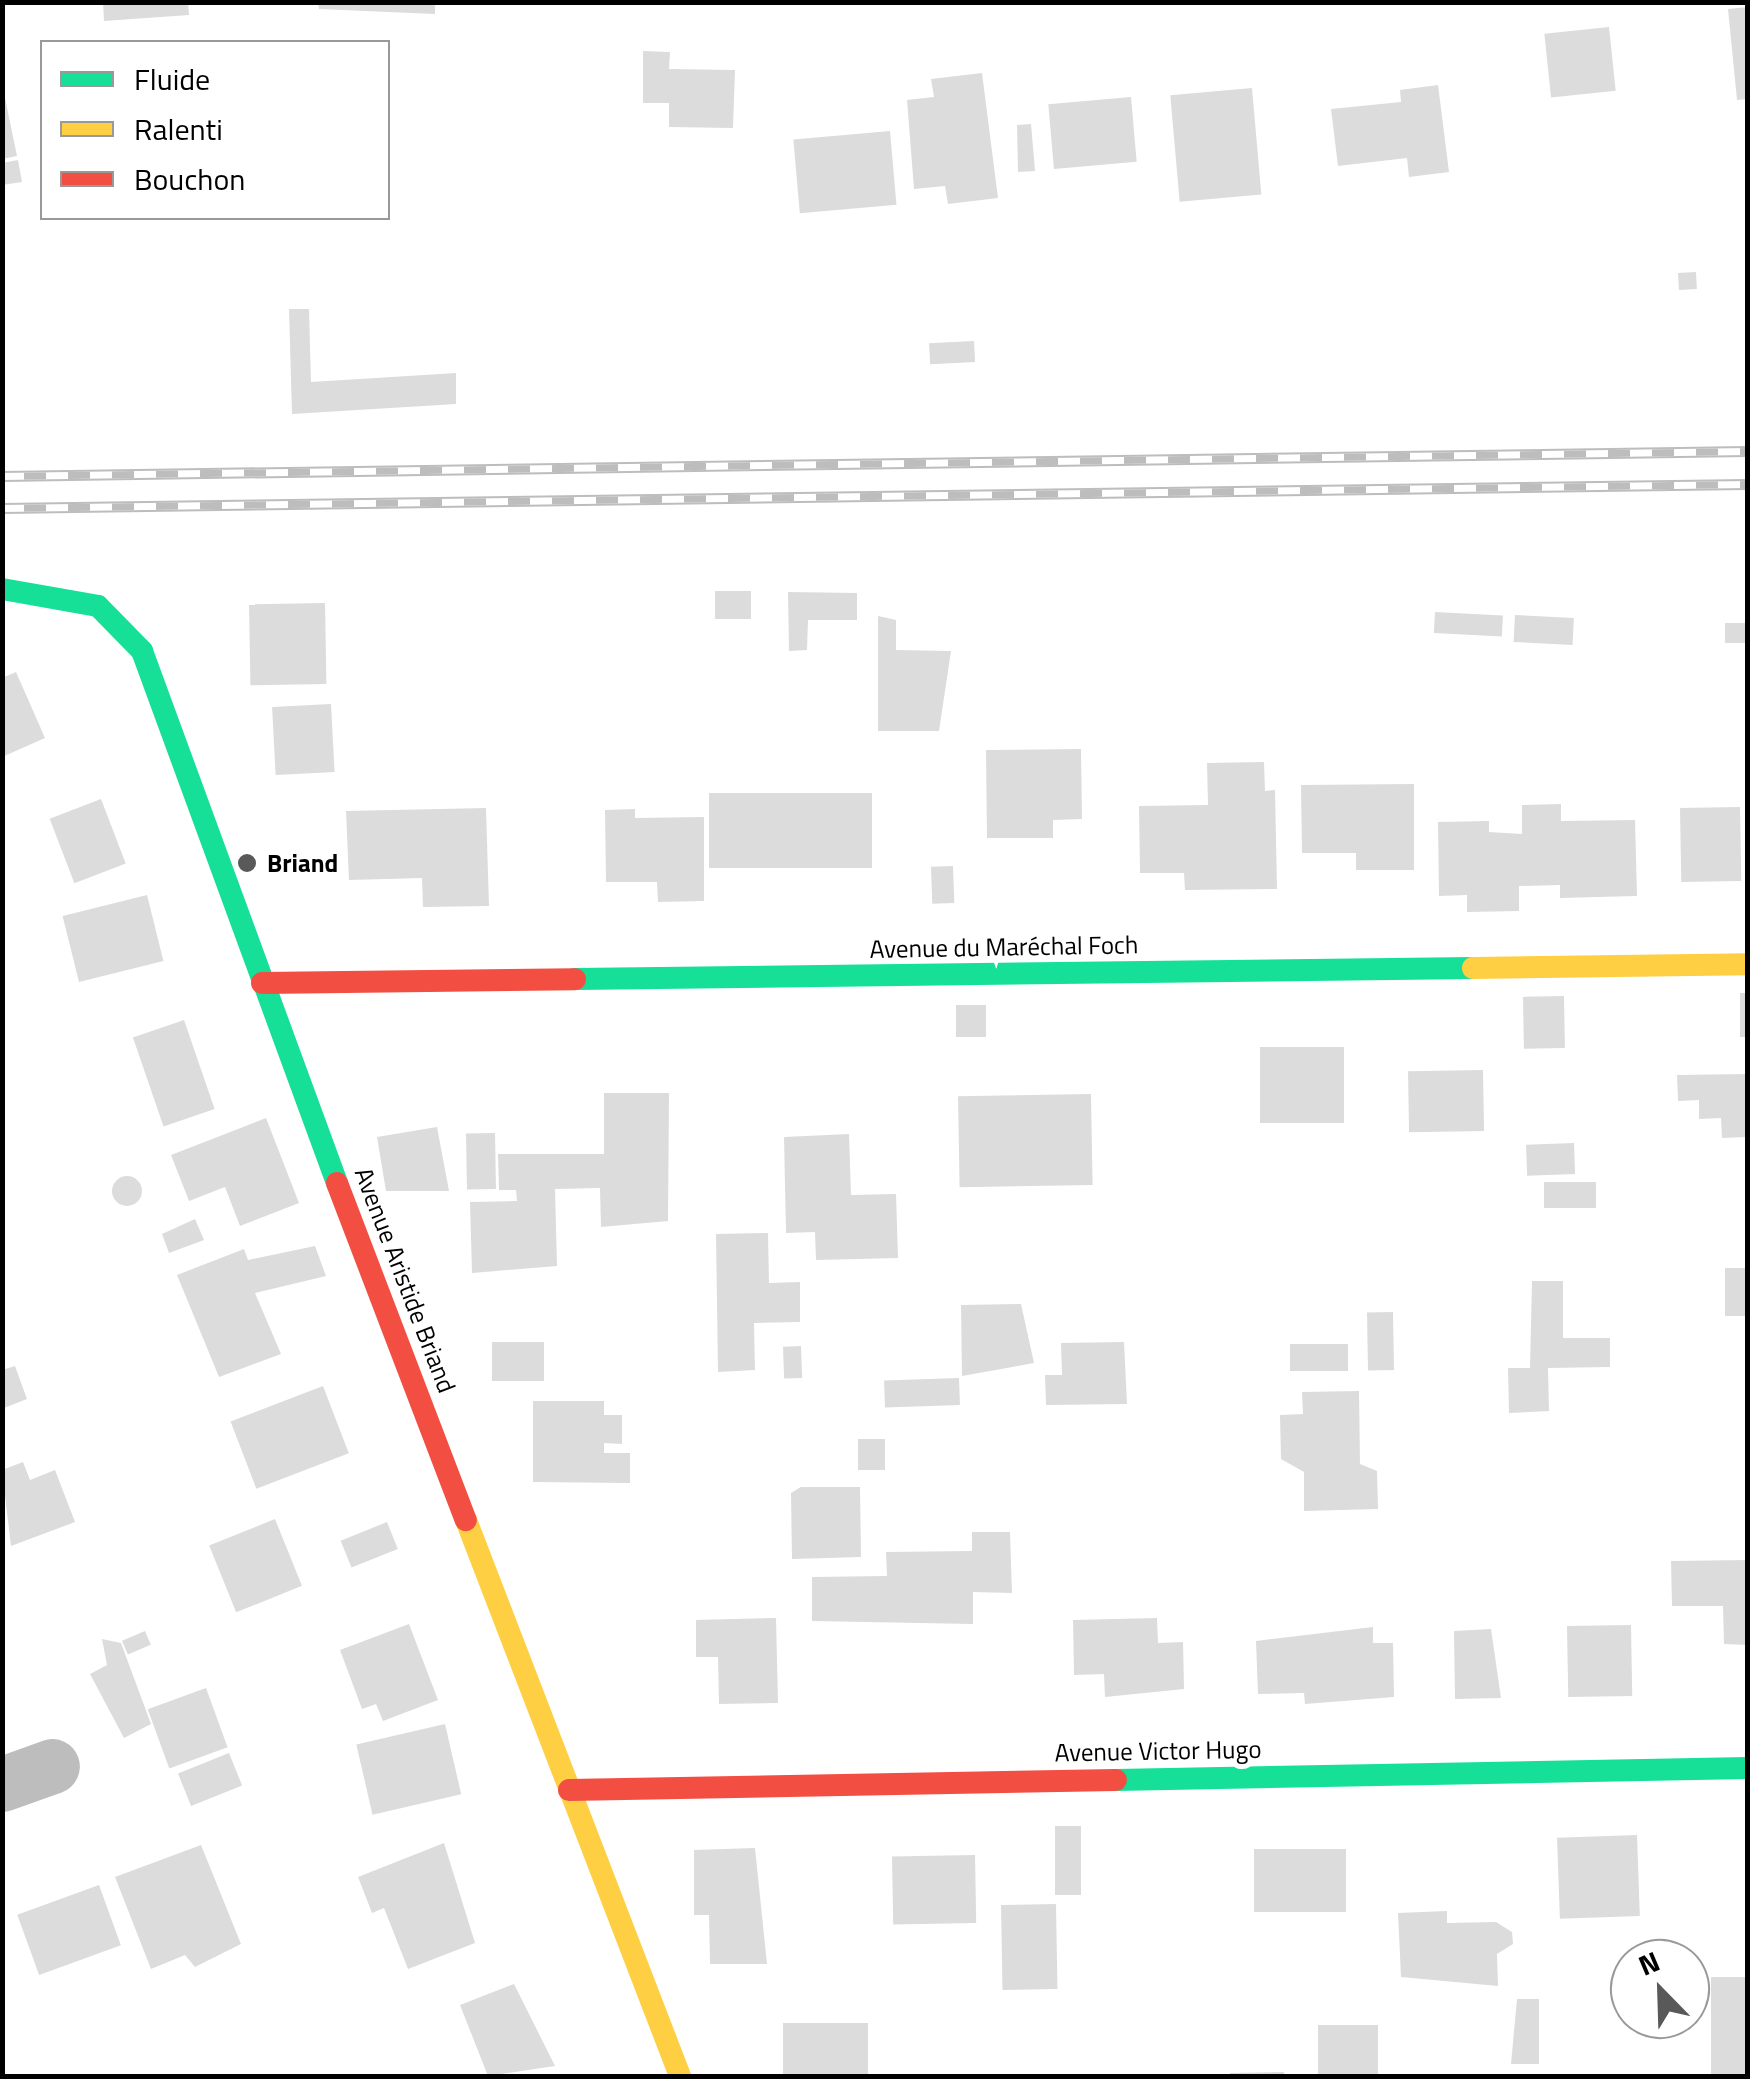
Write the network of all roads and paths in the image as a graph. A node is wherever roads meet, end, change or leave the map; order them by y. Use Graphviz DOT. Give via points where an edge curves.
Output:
graph roads {
  1 [pos="2,589"];
  2 [pos="1748,964"];
  3 [pos="262,983"];
  4 [pos="1748,1768"];
  5 [pos="569,1790"];
  6 [pos="680,2076"];
  1 -- 3 [label="street, Avenue Aristide Briand" via="98,606 142,651"];
  2 -- 3 [label="street, Avenue du Maréchal Foch"];
  3 -- 5 [label="street, Avenue Aristide Briand"];
  4 -- 5 [label="street, Avenue Victor Hugo"];
  5 -- 6 [label="street, Avenue Aristide Briand"];
}
